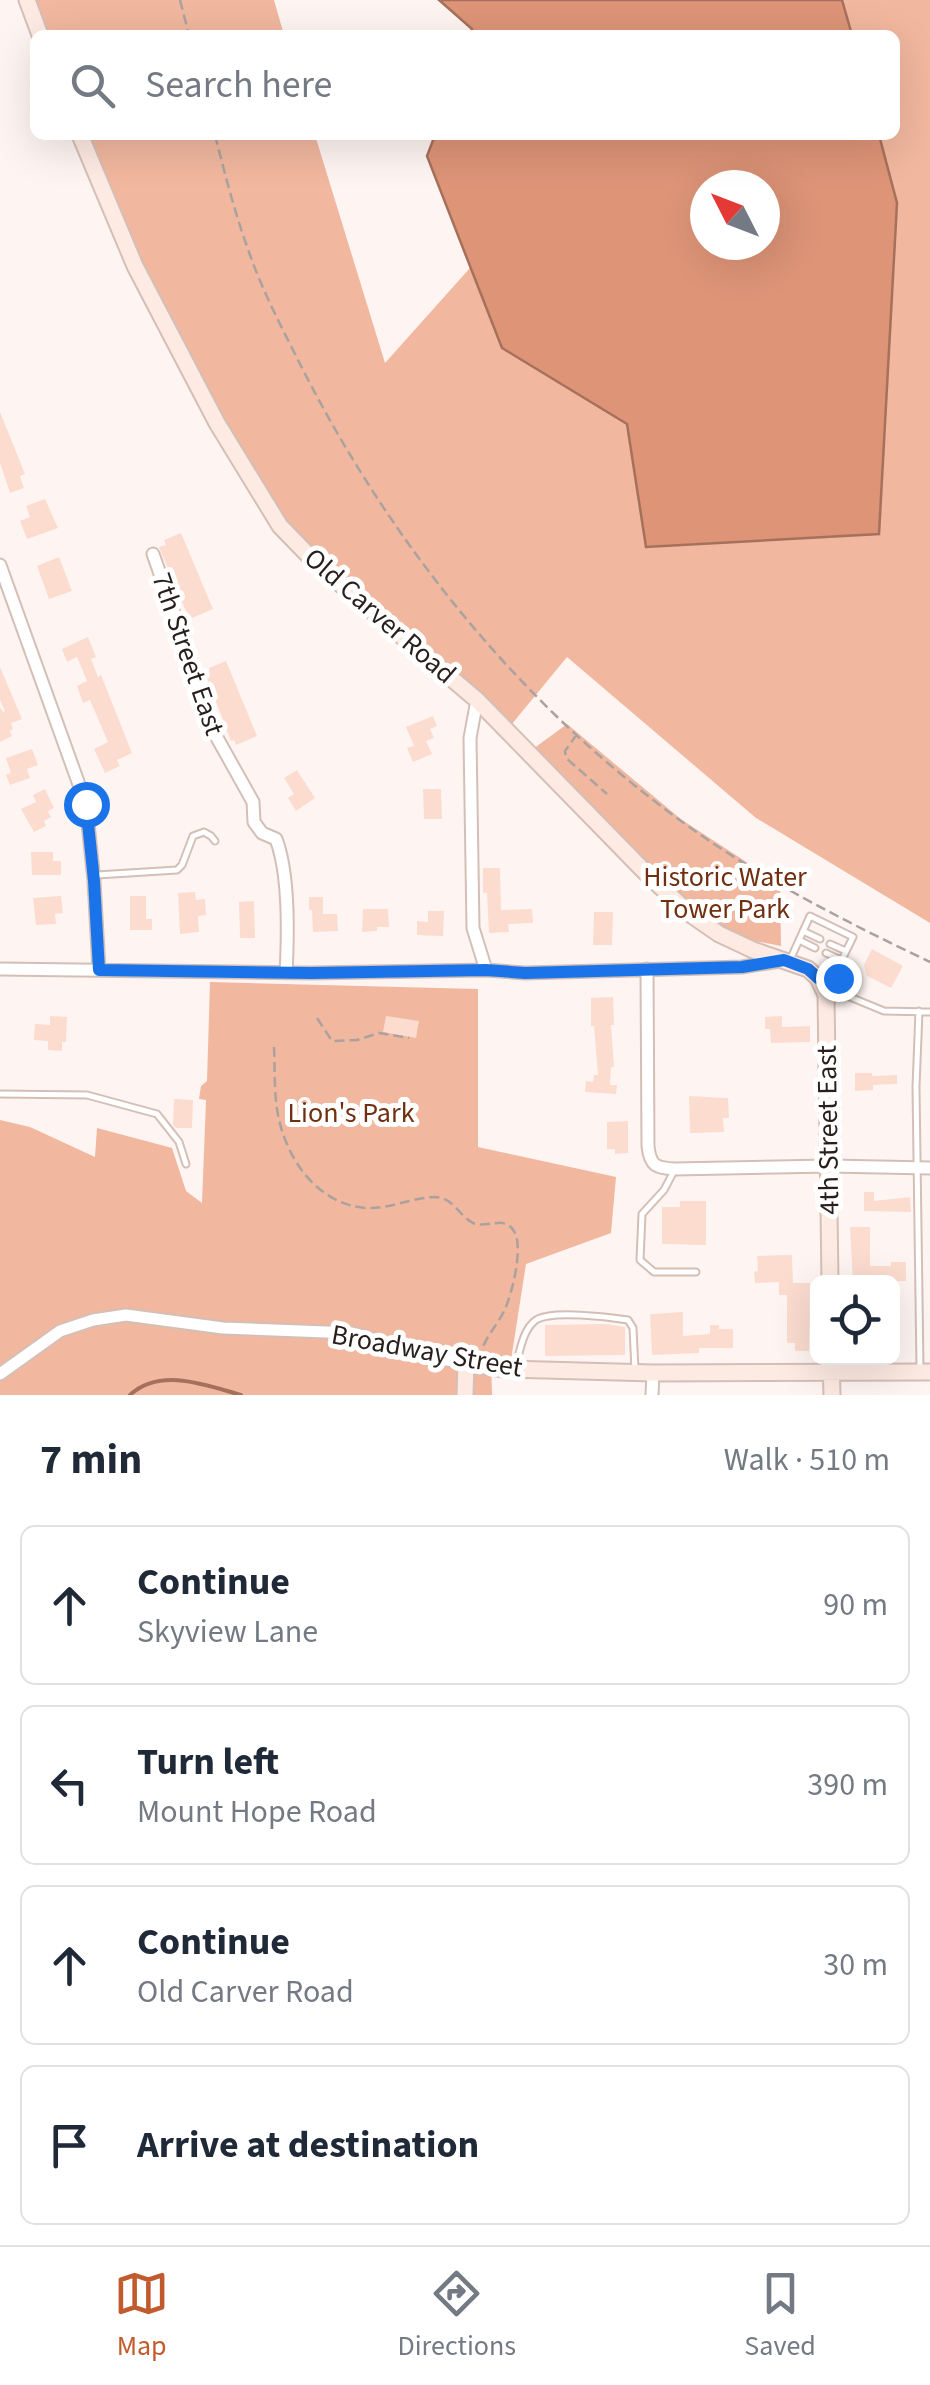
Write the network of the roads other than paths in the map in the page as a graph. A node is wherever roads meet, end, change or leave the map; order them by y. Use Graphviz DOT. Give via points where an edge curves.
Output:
graph roads {
  1 [pos="27,0"];
  2 [pos="38,30"];
  3 [pos="82,140"];
  4 [pos="153,554"];
  5 [pos="0,565"];
  6 [pos="478,700"];
  7 [pos="215,841"];
  8 [pos="94,875"];
  9 [pos="804,931"];
  10 [pos="820,938"];
  11 [pos="799,940"];
  12 [pos="830,944"];
  13 [pos="815,948"];
  14 [pos="846,951"];
  15 [pos="826,953"];
  16 [pos="841,960"];
  17 [pos="787,961"];
  18 [pos="0,969"];
  19 [pos="99,970"];
  20 [pos="486,970"];
  21 [pos="647,970"];
  22 [pos="286,972"];
  23 [pos="826,978"];
  24 [pos="920,1011"];
  25 [pos="930,1012"];
  26 [pos="0,1094"];
  27 [pos="186,1164"];
  28 [pos="829,1166"];
  29 [pos="924,1168"];
  30 [pos="675,1170"];
  31 [pos="696,1272"];
  32 [pos="830,1275"];
  33 [pos="466,1363"];
  34 [pos="831,1365"];
  35 [pos="863,1365"];
  36 [pos="514,1369"];
  37 [pos="925,1372"];
  38 [pos="644,1373"];
  39 [pos="0,1374"];
  40 [pos="465,1395"];
  41 [pos="652,1395"];
  42 [pos="832,1395"];
  1 -- 2 [label="street"];
  3 -- 6 [label="street, Old Carver Road" via="135,266 280,526"];
  4 -- 22 [label="street, 7th Street East" via="211,727 253,802 254,822 280,848"];
  5 -- 8 [label="street" via="86,804"];
  6 -- 17 [label="street, Old Carver Road" via="690,914 736,942"];
  6 -- 20 [label="street" via="470,738 473,928"];
  7 -- 8 [label="lane" via="204,832 193,836 177,870"];
  8 -- 19 [label="street"];
  9 -- 10 [label="lane"];
  9 -- 11 [label="lane"];
  9 -- 14 [label="lane" via="810,916 853,937"];
  11 -- 13 [label="lane"];
  11 -- 17 [label="lane"];
  12 -- 14 [label="lane"];
  14 -- 16 [label="lane"];
  15 -- 16 [label="lane"];
  16 -- 23 [label="lane"];
  17 -- 21 [label="street"];
  17 -- 23 [label="street, Old Carver Road"];
  18 -- 19 [label="street"];
  19 -- 22 [label="street"];
  20 -- 21 [label="street"];
  20 -- 22 [label="street"];
  21 -- 30 [label="street" via="648,1146 656,1166"];
  23 -- 24 [label="lane" via="838,978 850,997 884,1010"];
  23 -- 28 [label="street, 4th Street East"];
  24 -- 25 [label="lane"];
  24 -- 29 [label="lane" via="916,1087"];
  26 -- 27 [label="lane" via="87,1094 157,1114"];
  28 -- 29 [label="street"];
  28 -- 30 [label="street"];
  28 -- 32 [label="street, 4th Street East"];
  29 -- 37 [label="lane"];
  30 -- 31 [label="lane" via="642,1214 640,1260 654,1272"];
  33 -- 36 [label="street, Broadway Street"];
  33 -- 39 [label="street, Broadway Street" via="352,1334 126,1315 60,1331"];
  33 -- 40 [label="street"];
  34 -- 38 [label="street, Broadway Street"];
  34 -- 42 [label="street"];
  35 -- 37 [label="street, Broadway Street"];
  36 -- 38 [label="street, Broadway Street"];
  36 -- 38 [label="lane" via="536,1320 555,1316 628,1320"];
  38 -- 41 [label="street"];
}
